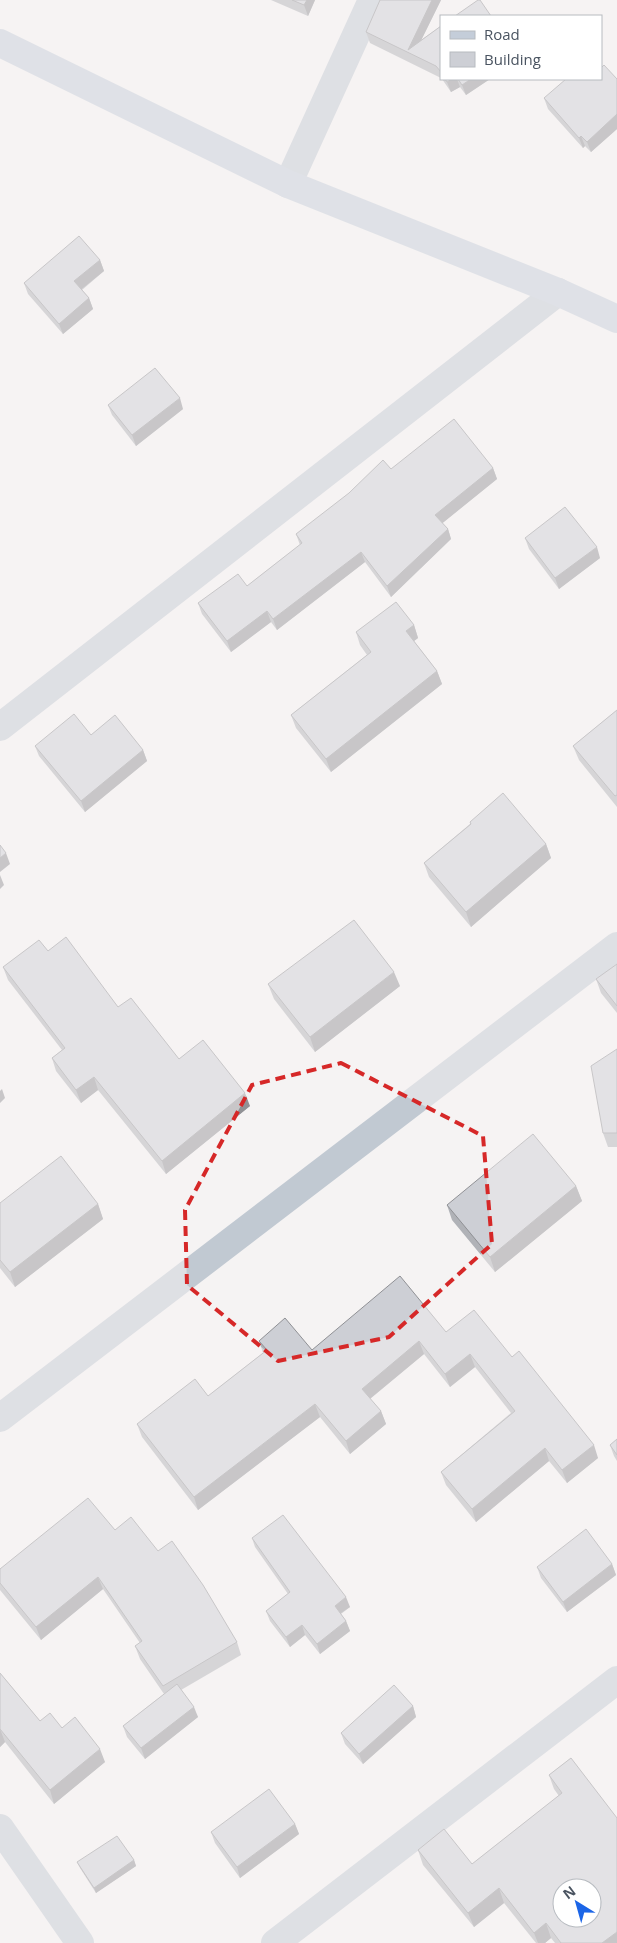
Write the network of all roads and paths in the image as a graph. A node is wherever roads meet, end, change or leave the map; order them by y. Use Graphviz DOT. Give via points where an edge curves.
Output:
graph roads {
  1 [pos="372,0"];
  2 [pos="0,43"];
  3 [pos="288,184"];
  4 [pos="558,292"];
  5 [pos="617,319"];
  6 [pos="0,727"];
  7 [pos="617,946"];
  8 [pos="0,1418"];
  9 [pos="617,1680"];
  10 [pos="0,1828"];
  11 [pos="80,1943"];
  12 [pos="275,1943"];
  1 -- 3 [label="street"];
  2 -- 3 [label="street"];
  3 -- 4 [label="street"];
  4 -- 5 [label="street"];
  4 -- 6 [label="street"];
  7 -- 8 [label="street"];
  9 -- 12 [label="street"];
  10 -- 11 [label="street"];
}
